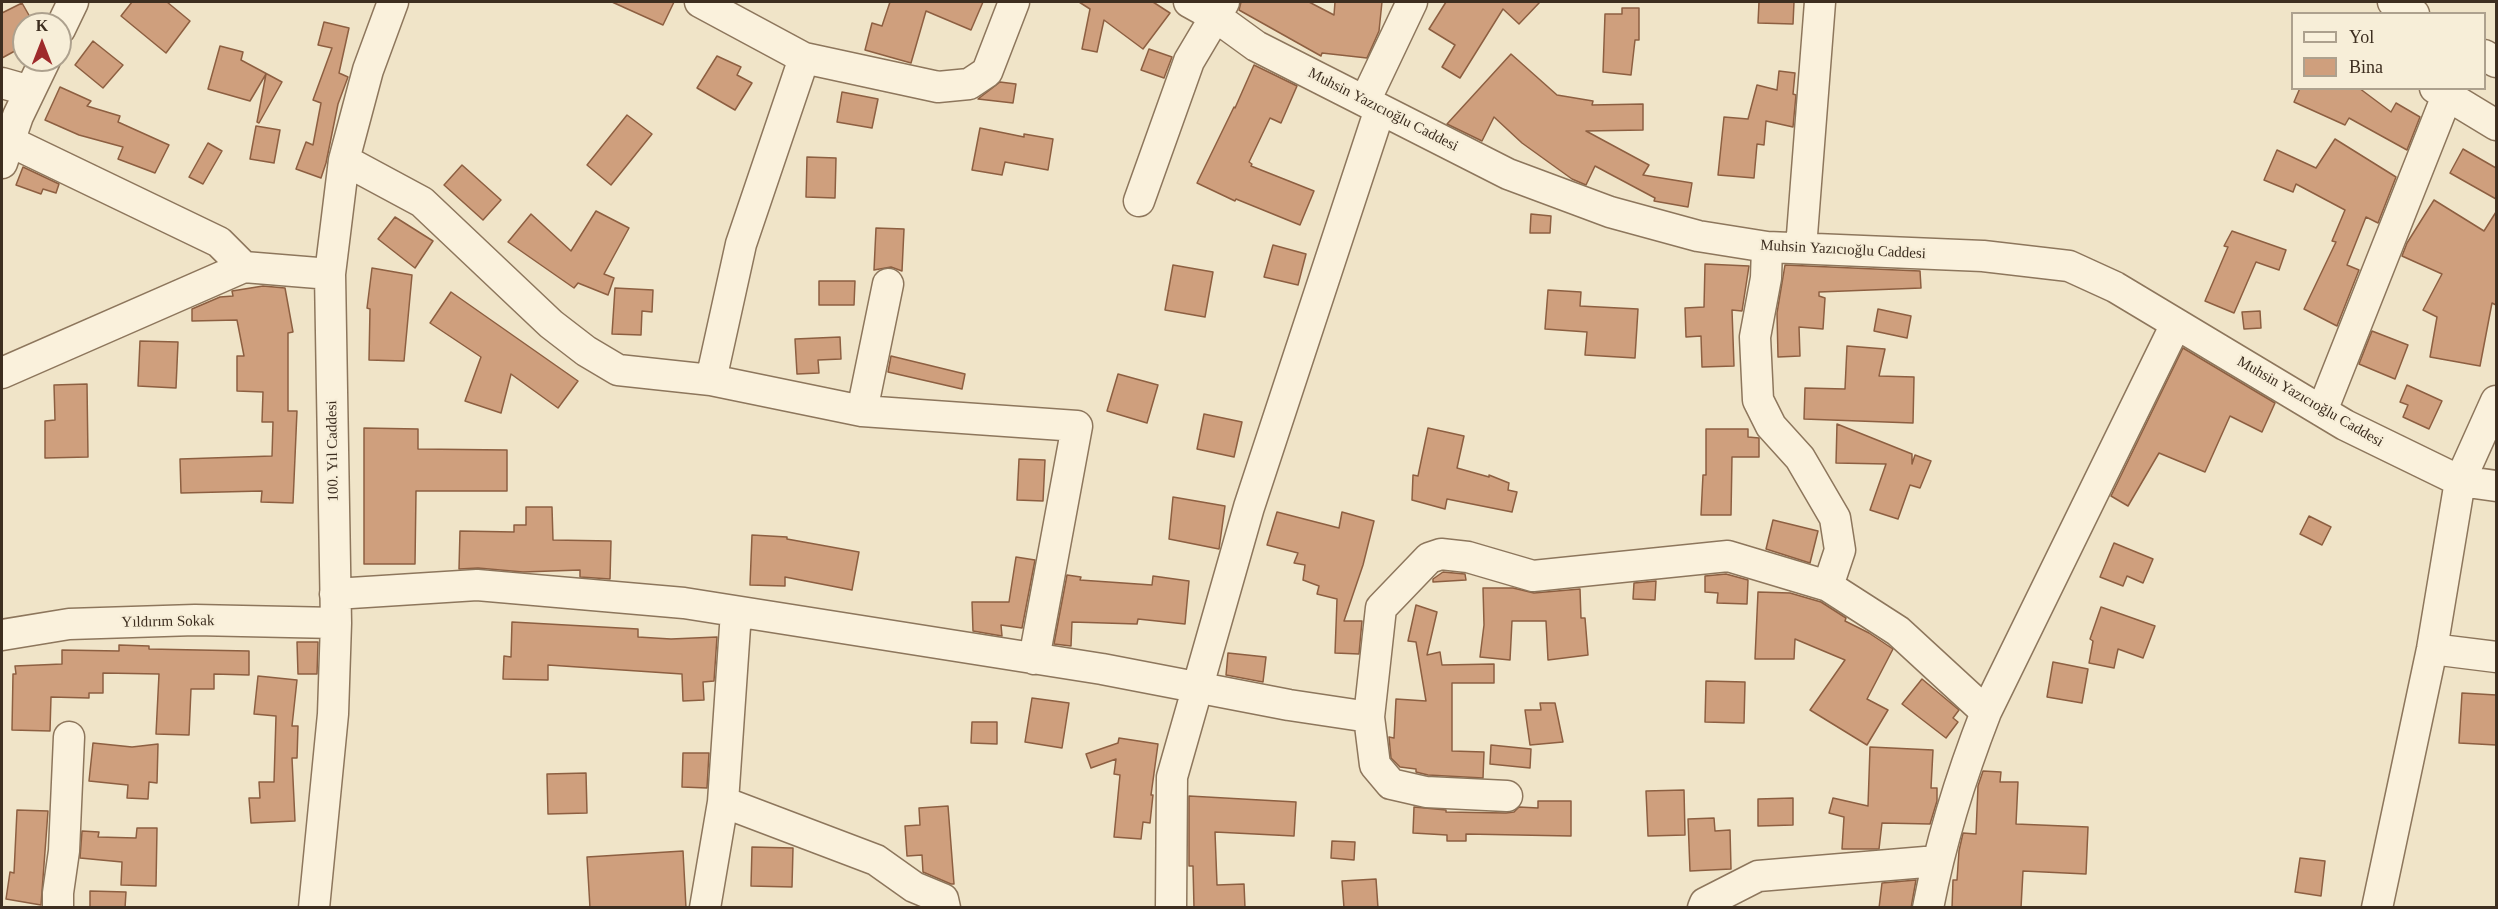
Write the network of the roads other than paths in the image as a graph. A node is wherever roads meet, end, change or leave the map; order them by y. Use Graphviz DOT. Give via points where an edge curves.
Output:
graph roads {
  1 [pos="393,2"];
  2 [pos="700,2"];
  3 [pos="1014,2"];
  4 [pos="1188,2"];
  5 [pos="1412,2"];
  6 [pos="1820,2"];
  7 [pos="2393,2"];
  8 [pos="1220,9"];
  9 [pos="2410,12"];
  10 [pos="804,57"];
  11 [pos="39,72"];
  12 [pos="2,83"];
  13 [pos="30,91"];
  14 [pos="2444,91"];
  15 [pos="1372,105"];
  16 [pos="2496,125"];
  17 [pos="5,152"];
  18 [pos="344,160"];
  19 [pos="1139,201"];
  20 [pos="1767,247"];
  21 [pos="1801,248"];
  22 [pos="244,267"];
  23 [pos="330,274"];
  24 [pos="888,284"];
  25 [pos="2176,324"];
  26 [pos="2,373"];
  27 [pos="711,380"];
  28 [pos="2496,401"];
  29 [pos="862,411"];
  30 [pos="2322,411"];
  31 [pos="2460,481"];
  32 [pos="2496,486"];
  33 [pos="1828,586"];
  34 [pos="335,594"];
  35 [pos="736,612"];
  36 [pos="336,623"];
  37 [pos="2,636"];
  38 [pos="2432,648"];
  39 [pos="2496,657"];
  40 [pos="1034,659"];
  41 [pos="1198,687"];
  42 [pos="1986,712"];
  43 [pos="1369,717"];
  44 [pos="69,737"];
  45 [pos="1507,796"];
  46 [pos="723,802"];
  47 [pos="1937,861"];
  48 [pos="58,908"];
  49 [pos="314,908"];
  50 [pos="705,908"];
  51 [pos="945,908"];
  52 [pos="1171,908"];
  53 [pos="1703,908"];
  54 [pos="1928,908"];
  55 [pos="2377,908"];
  1 -- 18 [label="street, 100. Yıl Caddesi" via="368,70"];
  2 -- 10 [label="street"];
  3 -- 10 [label="street" via="987,72 969,84 938,87"];
  4 -- 8 [label="street, Muhsin Yazıcıoğlu Caddesi"];
  5 -- 15 [label="street"];
  6 -- 21 [label="street"];
  7 -- 9 [label="street"];
  8 -- 15 [label="street, Muhsin Yazıcıoğlu Caddesi" via="1256,46"];
  8 -- 19 [label="street" via="1189,61"];
  10 -- 27 [label="street" via="741,244"];
  11 -- 13 [label="street"];
  12 -- 13 [label="street"];
  13 -- 17 [label="street"];
  14 -- 16 [label="street"];
  14 -- 30 [label="street"];
  15 -- 20 [label="street, Muhsin Yazıcıoğlu Caddesi" via="1508,174 1610,212 1698,236"];
  15 -- 41 [label="street"];
  17 -- 22 [label="street" via="219,242"];
  18 -- 23 [label="street, 100. Yıl Caddesi"];
  18 -- 27 [label="street" via="422,202 551,324 586,351 618,370"];
  20 -- 21 [label="street, Muhsin Yazıcıoğlu Caddesi"];
  20 -- 33 [label="street" via="1766,278 1755,337 1758,400 1771,426 1800,458 1835,518 1840,549"];
  21 -- 25 [label="street, Muhsin Yazıcıoğlu Caddesi" via="1983,256 2069,266 2115,287"];
  22 -- 23 [label="street"];
  22 -- 26 [label="street"];
  23 -- 34 [label="street, 100. Yıl Caddesi"];
  24 -- 29 [label="street"];
  25 -- 30 [label="street, Muhsin Yazıcıoğlu Caddesi"];
  25 -- 42 [label="street"];
  27 -- 29 [label="street"];
  28 -- 31 [label="street"];
  29 -- 40 [label="street" via="1077,426"];
  30 -- 31 [label="street, Muhsin Yazıcıoğlu Caddesi"];
  31 -- 32 [label="street, Muhsin Yazıcıoğlu Caddesi"];
  31 -- 38 [label="street"];
  33 -- 42 [label="street" via="1898,631"];
  33 -- 43 [label="street" via="1728,556 1533,576 1468,557 1441,554 1429,558 1381,608"];
  34 -- 35 [label="street" via="477,585 684,603"];
  34 -- 36 [label="street, 100. Yıl Caddesi"];
  35 -- 40 [label="street"];
  35 -- 46 [label="street"];
  36 -- 37 [label="street, Yıldırım Sokak" via="195,620 69,624"];
  36 -- 49 [label="street, 100. Yıl Caddesi" via="333,714"];
  38 -- 39 [label="street"];
  38 -- 55 [label="street"];
  40 -- 41 [label="street"];
  41 -- 43 [label="street"];
  41 -- 52 [label="street" via="1172,777"];
  42 -- 47 [label="street" via="1963,772"];
  43 -- 45 [label="street" via="1375,765 1390,784 1426,792"];
  44 -- 48 [label="street"];
  46 -- 50 [label="street"];
  46 -- 51 [label="street" via="876,860 914,887 943,899"];
  47 -- 53 [label="street" via="1758,876 1705,903"];
  47 -- 54 [label="street"];
}
